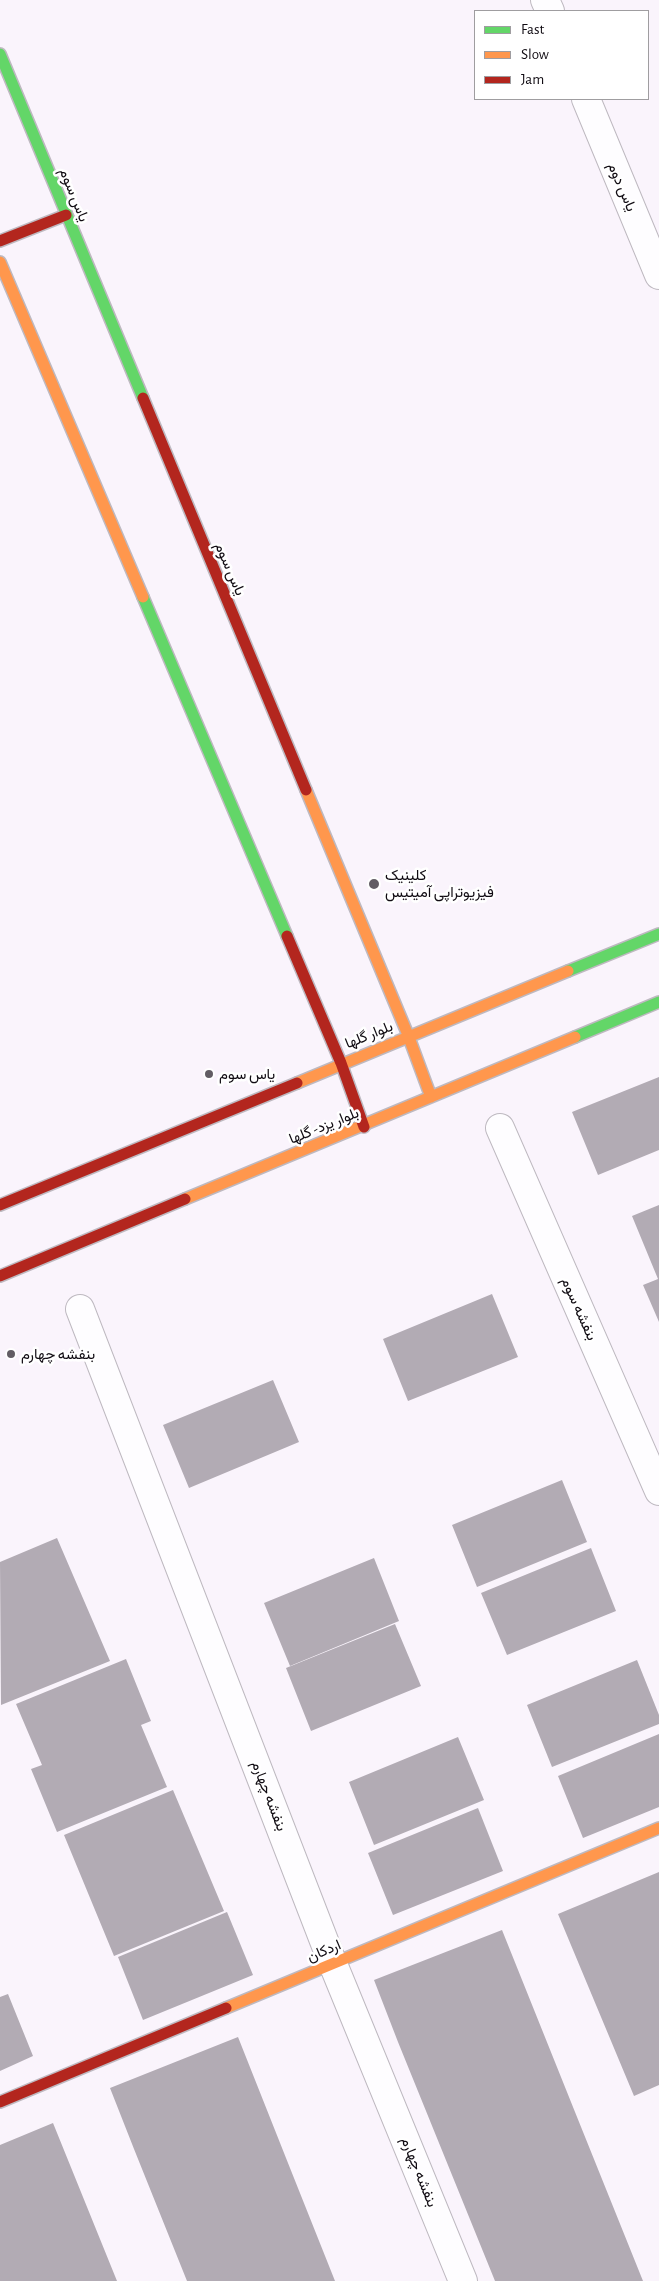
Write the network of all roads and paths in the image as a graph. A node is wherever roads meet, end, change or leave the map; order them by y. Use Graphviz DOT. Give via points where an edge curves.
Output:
graph roads {
  1 [pos="0,54"];
  2 [pos="586,100"];
  3 [pos="66,214"];
  4 [pos="0,241"];
  5 [pos="0,262"];
  6 [pos="659,275"];
  7 [pos="659,934"];
  8 [pos="659,1002"];
  9 [pos="408,1035"];
  10 [pos="341,1063"];
  11 [pos="431,1097"];
  12 [pos="364,1126"];
  13 [pos="500,1128"];
  14 [pos="0,1205"];
  15 [pos="0,1276"];
  16 [pos="80,1309"];
  17 [pos="659,1491"];
  18 [pos="659,1828"];
  19 [pos="333,1964"];
  20 [pos="0,2102"];
  21 [pos="463,2281"];
  1 -- 3 [label="street, یاس سوم"];
  2 -- 6 [label="street, یاس دوم"];
  3 -- 4 [label="street"];
  3 -- 9 [label="street, یاس سوم"];
  5 -- 10 [label="street"];
  7 -- 9 [label="street"];
  8 -- 11 [label="street, بلوار یزد- گلها"];
  9 -- 10 [label="street, بلوار گلها"];
  9 -- 11 [label="street, یاس سوم"];
  10 -- 12 [label="street"];
  10 -- 14 [label="street"];
  11 -- 12 [label="street, بلوار یزد- گلها"];
  12 -- 15 [label="street, بلوار یزد- گلها"];
  13 -- 17 [label="street, بنفشه سوم"];
  16 -- 19 [label="street, بنفشه چهارم"];
  18 -- 19 [label="street, اردکان"];
  19 -- 20 [label="street, اردکان"];
  19 -- 21 [label="street, بنفشه چهارم"];
}
